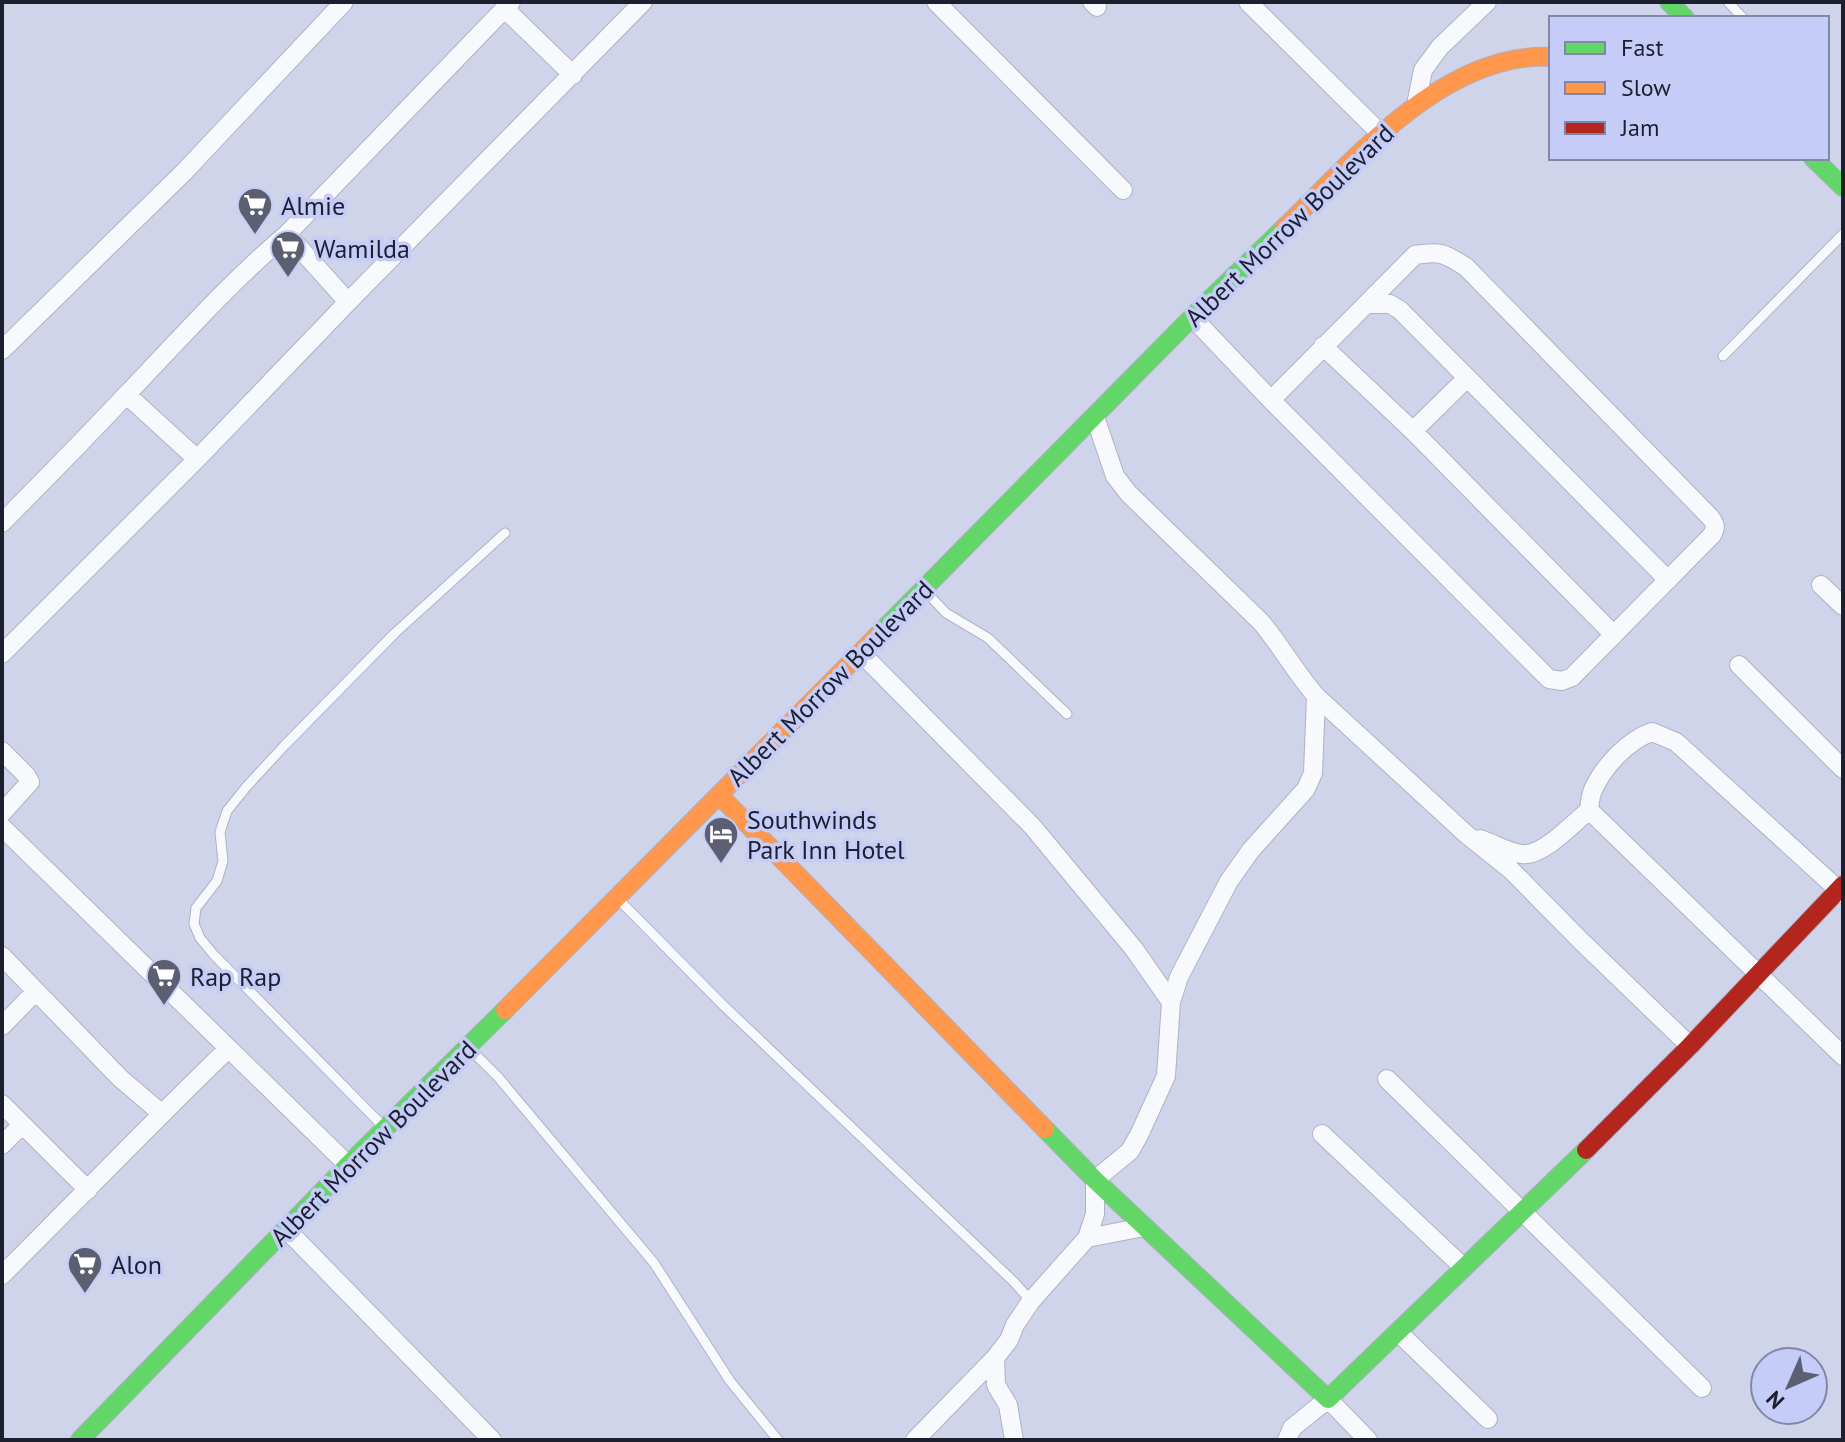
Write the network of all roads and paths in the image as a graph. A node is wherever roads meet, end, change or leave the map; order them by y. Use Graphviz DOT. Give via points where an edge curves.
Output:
graph roads {
  1 [pos="344,2"];
  2 [pos="643,2"];
  3 [pos="1248,2"];
  4 [pos="1487,2"];
  5 [pos="938,3"];
  6 [pos="508,5"];
  7 [pos="1281,35"];
  8 [pos="1549,57"];
  9 [pos="573,75"];
  10 [pos="1416,105"];
  11 [pos="1381,134"];
  12 [pos="1815,160"];
  13 [pos="1843,187"];
  14 [pos="1123,190"];
  15 [pos="287,234"];
  16 [pos="1843,234"];
  17 [pos="348,302"];
  18 [pos="1368,304"];
  19 [pos="1192,317"];
  20 [pos="1323,346"];
  21 [pos="2,350"];
  22 [pos="1723,356"];
  23 [pos="1467,378"];
  24 [pos="127,395"];
  25 [pos="1271,400"];
  26 [pos="1095,417"];
  27 [pos="1413,431"];
  28 [pos="197,459"];
  29 [pos="2,523"];
  30 [pos="505,533"];
  31 [pos="1668,580"];
  32 [pos="1821,585"];
  33 [pos="924,590"];
  34 [pos="1843,606"];
  35 [pos="1614,635"];
  36 [pos="3,650"];
  37 [pos="861,653"];
  38 [pos="1739,665"];
  39 [pos="1316,696"];
  40 [pos="1067,714"];
  41 [pos="2,751"];
  42 [pos="1843,769"];
  43 [pos="719,795"];
  44 [pos="1589,810"];
  45 [pos="2,813"];
  46 [pos="2,827"];
  47 [pos="1466,834"];
  48 [pos="1841,890"];
  49 [pos="617,899"];
  50 [pos="2,956"];
  51 [pos="1758,974"];
  52 [pos="36,991"];
  53 [pos="1171,1002"];
  54 [pos="2,1026"];
  55 [pos="1690,1046"];
  56 [pos="468,1048"];
  57 [pos="228,1049"];
  58 [pos="1843,1056"];
  59 [pos="1387,1079"];
  60 [pos="2,1104"];
  61 [pos="161,1113"];
  62 [pos="22,1125"];
  63 [pos="385,1128"];
  64 [pos="1322,1134"];
  65 [pos="2,1145"];
  66 [pos="348,1165"];
  67 [pos="1095,1180"];
  68 [pos="88,1190"];
  69 [pos="1523,1212"];
  70 [pos="1144,1227"];
  71 [pos="286,1229"];
  72 [pos="1087,1238"];
  73 [pos="1463,1267"];
  74 [pos="2,1275"];
  75 [pos="1031,1301"];
  76 [pos="1398,1332"];
  77 [pos="995,1358"];
  78 [pos="1702,1388"];
  79 [pos="1328,1399"];
  80 [pos="1488,1419"];
  81 [pos="80,1440"];
  82 [pos="492,1440"];
  83 [pos="778,1440"];
  84 [pos="915,1440"];
  85 [pos="1014,1440"];
  86 [pos="1287,1440"];
  87 [pos="1368,1440"];
  1 -- 21 [label="street" via="184,172"];
  2 -- 9 [label="street"];
  3 -- 7 [label="street"];
  4 -- 10 [label="street" via="1423,70"];
  5 -- 14 [label="street"];
  6 -- 9 [label="street"];
  6 -- 15 [label="street"];
  7 -- 11 [label="street"];
  7 -- 14 [label="path"];
  8 -- 10 [label="main road, Albert Morrow Boulevard" via="1532,56 1472,73"];
  9 -- 17 [label="street"];
  10 -- 11 [label="main road, Albert Morrow Boulevard"];
  11 -- 19 [label="main road, Albert Morrow Boulevard"];
  12 -- 13 [label="main road"];
  15 -- 17 [label="street"];
  15 -- 24 [label="street"];
  16 -- 22 [label="lane"];
  17 -- 28 [label="street"];
  18 -- 20 [label="street"];
  18 -- 23 [label="street" via="1390,304 1400,310"];
  18 -- 31 [label="street" via="1415,255 1448,255 1466,267 1715,522 1712,535"];
  19 -- 25 [label="street"];
  19 -- 26 [label="main road, Albert Morrow Boulevard"];
  20 -- 25 [label="street"];
  20 -- 27 [label="street"];
  23 -- 27 [label="street"];
  23 -- 31 [label="street"];
  24 -- 28 [label="street"];
  24 -- 29 [label="street"];
  25 -- 35 [label="street" via="1549,679 1572,677"];
  26 -- 33 [label="main road, Albert Morrow Boulevard"];
  26 -- 39 [label="street" via="1115,476 1129,494 1261,622"];
  27 -- 35 [label="street"];
  28 -- 36 [label="street"];
  30 -- 63 [label="lane" via="395,633 247,786 227,811 220,832 223,861 217,881 196,908 194,924 214,955"];
  31 -- 35 [label="street"];
  32 -- 34 [label="street"];
  33 -- 37 [label="main road, Albert Morrow Boulevard"];
  33 -- 40 [label="lane" via="946,613 988,638"];
  37 -- 43 [label="main road, Albert Morrow Boulevard"];
  37 -- 53 [label="street" via="1032,826"];
  38 -- 42 [label="street"];
  39 -- 47 [label="street"];
  39 -- 53 [label="street" via="1313,773 1306,789 1229,881"];
  41 -- 45 [label="street" via="30,782"];
  43 -- 49 [label="main road, Albert Morrow Boulevard"];
  43 -- 67 [label="main road"];
  44 -- 47 [label="street" via="1534,853 1522,854"];
  44 -- 48 [label="street" via="1592,793 1612,762 1637,737 1652,732 1676,742"];
  44 -- 51 [label="street"];
  46 -- 57 [label="street"];
  47 -- 55 [label="street" via="1511,870"];
  48 -- 51 [label="main road"];
  49 -- 56 [label="main road, Albert Morrow Boulevard"];
  49 -- 75 [label="lane"];
  50 -- 52 [label="street"];
  51 -- 55 [label="main road"];
  51 -- 58 [label="street"];
  52 -- 54 [label="street"];
  52 -- 61 [label="street"];
  53 -- 67 [label="street" via="1166,1076 1130,1151"];
  55 -- 69 [label="main road"];
  56 -- 63 [label="main road, Albert Morrow Boulevard"];
  56 -- 83 [label="lane" via="654,1263 730,1381"];
  57 -- 61 [label="street"];
  57 -- 66 [label="street"];
  59 -- 69 [label="street"];
  60 -- 62 [label="street"];
  61 -- 68 [label="street"];
  62 -- 65 [label="street"];
  62 -- 68 [label="street"];
  63 -- 66 [label="main road, Albert Morrow Boulevard"];
  64 -- 73 [label="street"];
  66 -- 71 [label="main road, Albert Morrow Boulevard"];
  67 -- 70 [label="main road"];
  67 -- 72 [label="street" via="1095,1214"];
  68 -- 74 [label="street"];
  69 -- 73 [label="main road"];
  69 -- 78 [label="street"];
  70 -- 72 [label="street"];
  70 -- 79 [label="main road"];
  71 -- 81 [label="main road, Albert Morrow Boulevard"];
  71 -- 82 [label="street"];
  72 -- 75 [label="street"];
  73 -- 76 [label="main road"];
  75 -- 77 [label="street"];
  76 -- 79 [label="main road"];
  76 -- 80 [label="street"];
  77 -- 84 [label="street"];
  77 -- 85 [label="street" via="996,1385 1008,1405"];
  79 -- 86 [label="street" via="1292,1428"];
  79 -- 87 [label="street"];
}
